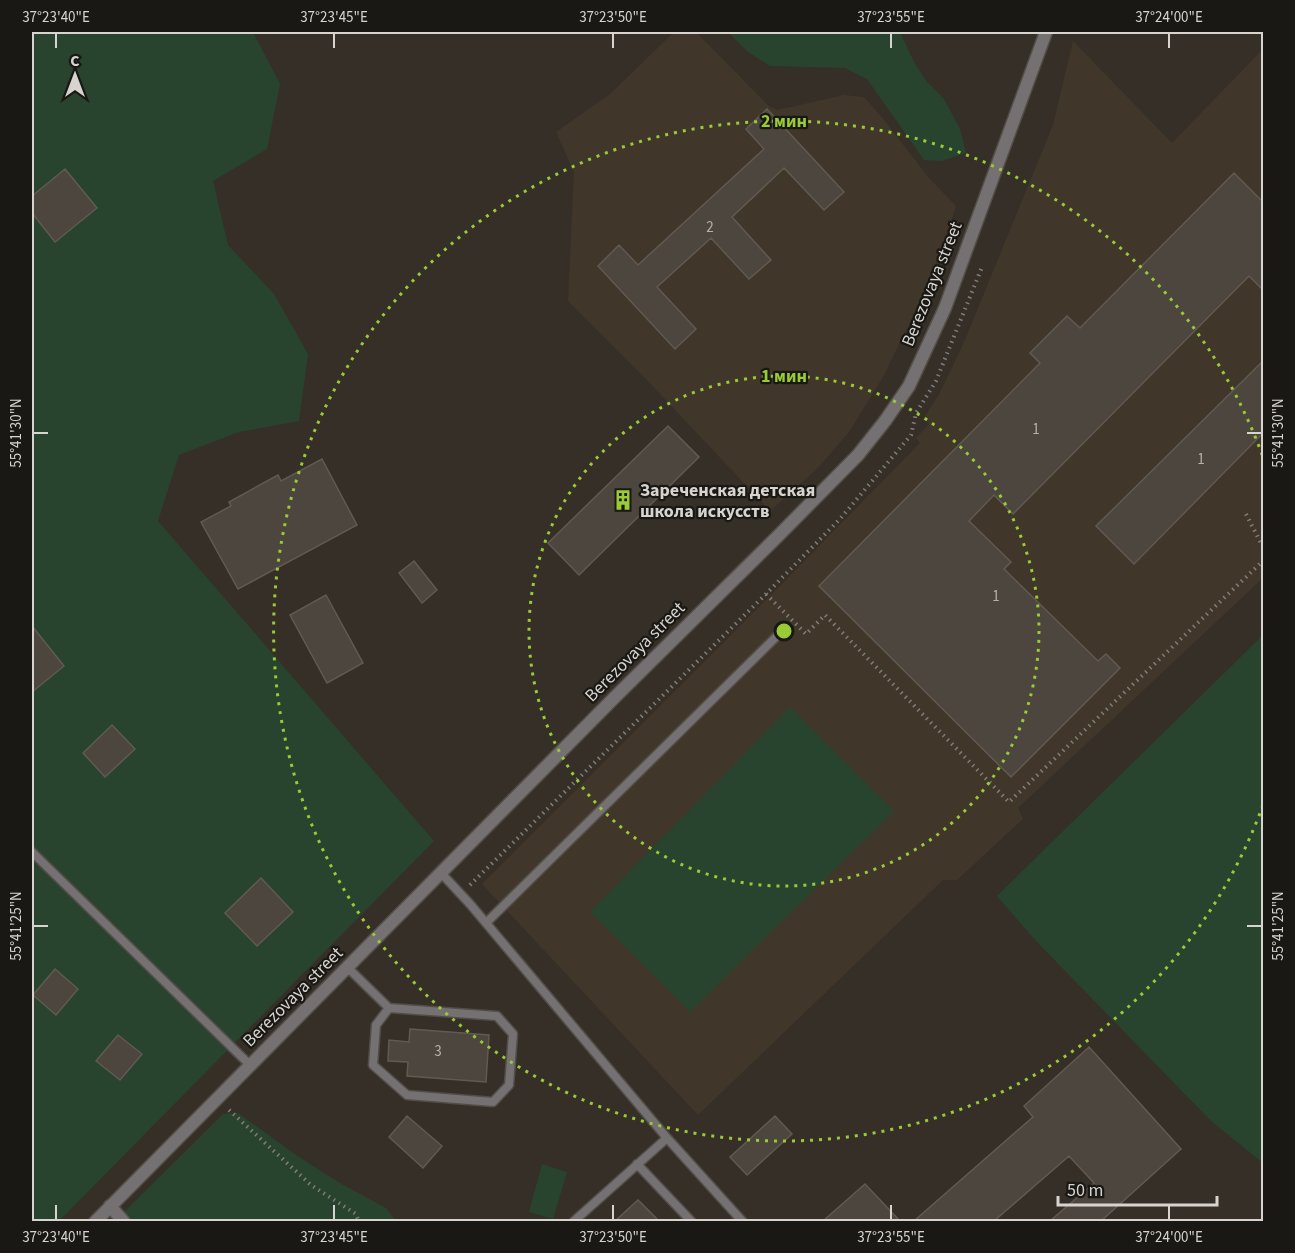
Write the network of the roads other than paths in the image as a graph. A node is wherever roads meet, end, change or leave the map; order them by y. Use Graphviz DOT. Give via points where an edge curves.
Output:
graph roads {
  1 [pos="1046,32"];
  2 [pos="778,635"];
  3 [pos="32,852"];
  4 [pos="441,873"];
  5 [pos="486,923"];
  6 [pos="347,967"];
  7 [pos="389,1008"];
  8 [pos="250,1065"];
  9 [pos="668,1138"];
  10 [pos="637,1164"];
  11 [pos="110,1206"];
  12 [pos="95,1221"];
  13 [pos="124,1221"];
  14 [pos="573,1221"];
  15 [pos="693,1221"];
  16 [pos="742,1221"];
  1 -- 4 [label="street, Berezovaya street" via="945,308 909,386 885,421 858,455"];
  2 -- 5 [label="lane"];
  3 -- 8 [label="lane"];
  4 -- 5 [label="lane"];
  4 -- 6 [label="street, Berezovaya street"];
  5 -- 9 [label="lane"];
  6 -- 7 [label="lane"];
  6 -- 8 [label="street, Berezovaya street"];
  7 -- 7 [label="lane" via="497,1016 513,1034 509,1085 493,1102 407,1095 373,1065 376,1025"];
  8 -- 11 [label="street, Berezovaya street"];
  9 -- 10 [label="lane"];
  9 -- 16 [label="lane"];
  10 -- 14 [label="lane"];
  10 -- 15 [label="lane"];
  11 -- 12 [label="street, Berezovaya street"];
  11 -- 13 [label="street"];
}
